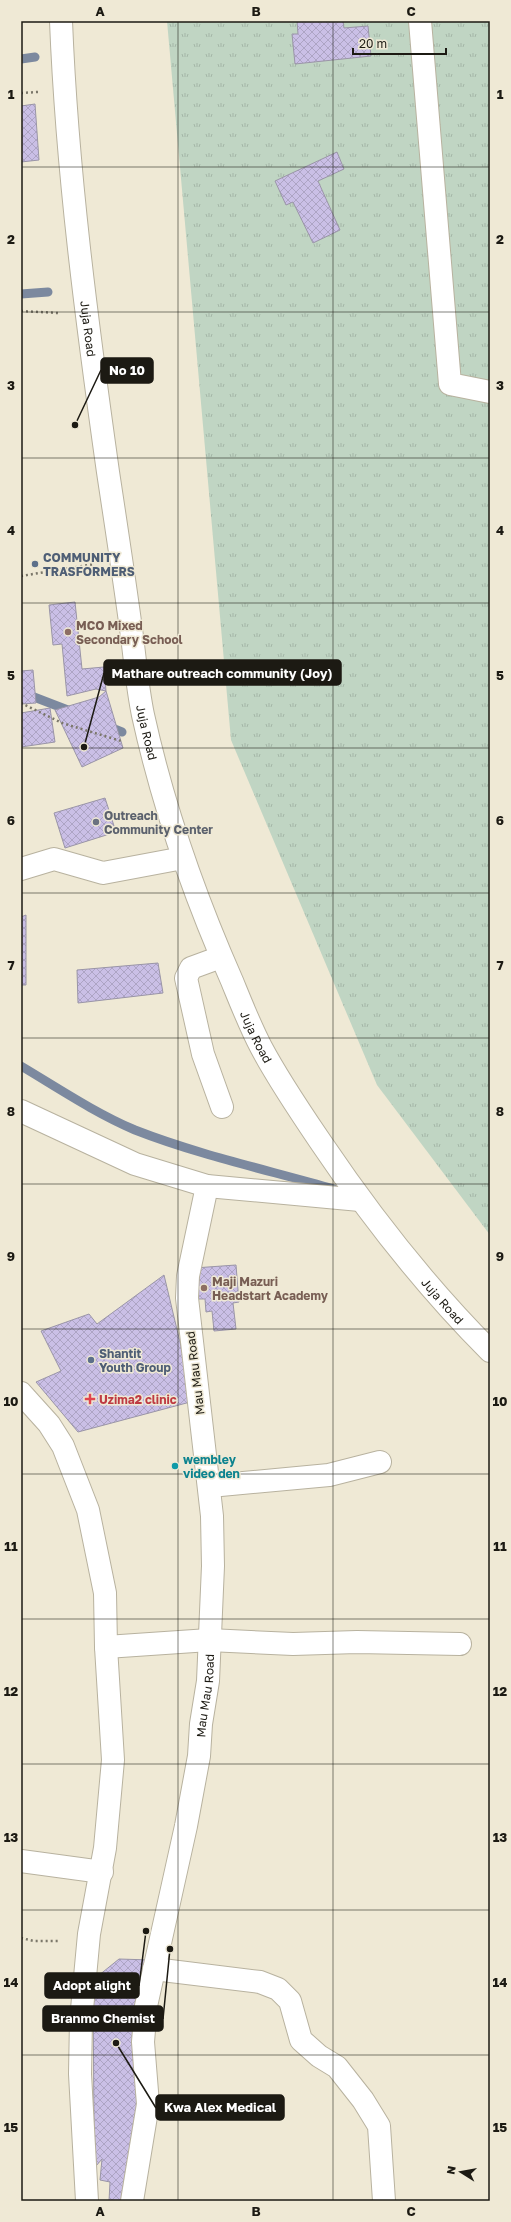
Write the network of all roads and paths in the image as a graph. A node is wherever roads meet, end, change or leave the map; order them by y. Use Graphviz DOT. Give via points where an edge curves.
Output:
graph roads {
  1 [pos="61,21"];
  2 [pos="420,21"];
  3 [pos="21,311"];
  4 [pos="88,314"];
  5 [pos="490,392"];
  6 [pos="121,560"];
  7 [pos="21,576"];
  8 [pos="21,703"];
  9 [pos="152,750"];
  10 [pos="183,858"];
  11 [pos="21,869"];
  12 [pos="221,957"];
  13 [pos="222,1107"];
  14 [pos="21,1111"];
  15 [pos="207,1186"];
  16 [pos="360,1200"];
  17 [pos="490,1351"];
  18 [pos="21,1393"];
  19 [pos="380,1462"];
  20 [pos="210,1486"];
  21 [pos="209,1640"];
  22 [pos="460,1644"];
  23 [pos="106,1647"];
  24 [pos="21,1861"];
  25 [pos="102,1872"];
  26 [pos="89,1934"];
  27 [pos="21,1938"];
  28 [pos="154,1969"];
  29 [pos="88,2201"];
  30 [pos="132,2201"];
  31 [pos="384,2201"];
  1 -- 4 [label="street, Juja Road" via="65,98"];
  2 -- 5 [label="street" via="450,384"];
  3 -- 4 [label="path"];
  4 -- 6 [label="street, Juja Road"];
  6 -- 7 [label="path"];
  6 -- 9 [label="street, Juja Road" via="137,686"];
  8 -- 9 [label="path" via="62,723"];
  9 -- 10 [label="street, Juja Road"];
  10 -- 11 [label="street" via="103,873 54,860"];
  10 -- 12 [label="street, Juja Road"];
  12 -- 13 [label="street" via="191,968 186,978 203,1054"];
  12 -- 16 [label="street, Juja Road" via="261,1046 298,1110"];
  14 -- 15 [label="street" via="135,1164"];
  15 -- 16 [label="street"];
  15 -- 20 [label="street, Mau Mau Road" via="188,1276 187,1298"];
  16 -- 17 [label="street, Juja Road" via="417,1271"];
  18 -- 23 [label="street" via="50,1424 63,1446 88,1510 105,1593"];
  19 -- 20 [label="street" via="329,1475"];
  20 -- 21 [label="street, Mau Mau Road" via="213,1566"];
  21 -- 22 [label="street" via="293,1644"];
  21 -- 23 [label="street"];
  21 -- 28 [label="street, Mau Mau Road" via="208,1681 199,1756 183,1842"];
  23 -- 25 [label="street" via="113,1760"];
  24 -- 25 [label="street"];
  25 -- 26 [label="street"];
  26 -- 27 [label="path" via="57,1941"];
  26 -- 29 [label="street" via="81,2020 80,2074"];
  28 -- 30 [label="street, Mau Mau Road" via="146,2006 143,2042 148,2104"];
  28 -- 31 [label="street" via="260,1982 278,1989 290,2001 301,2040 319,2056 338,2067 379,2126"];
}
